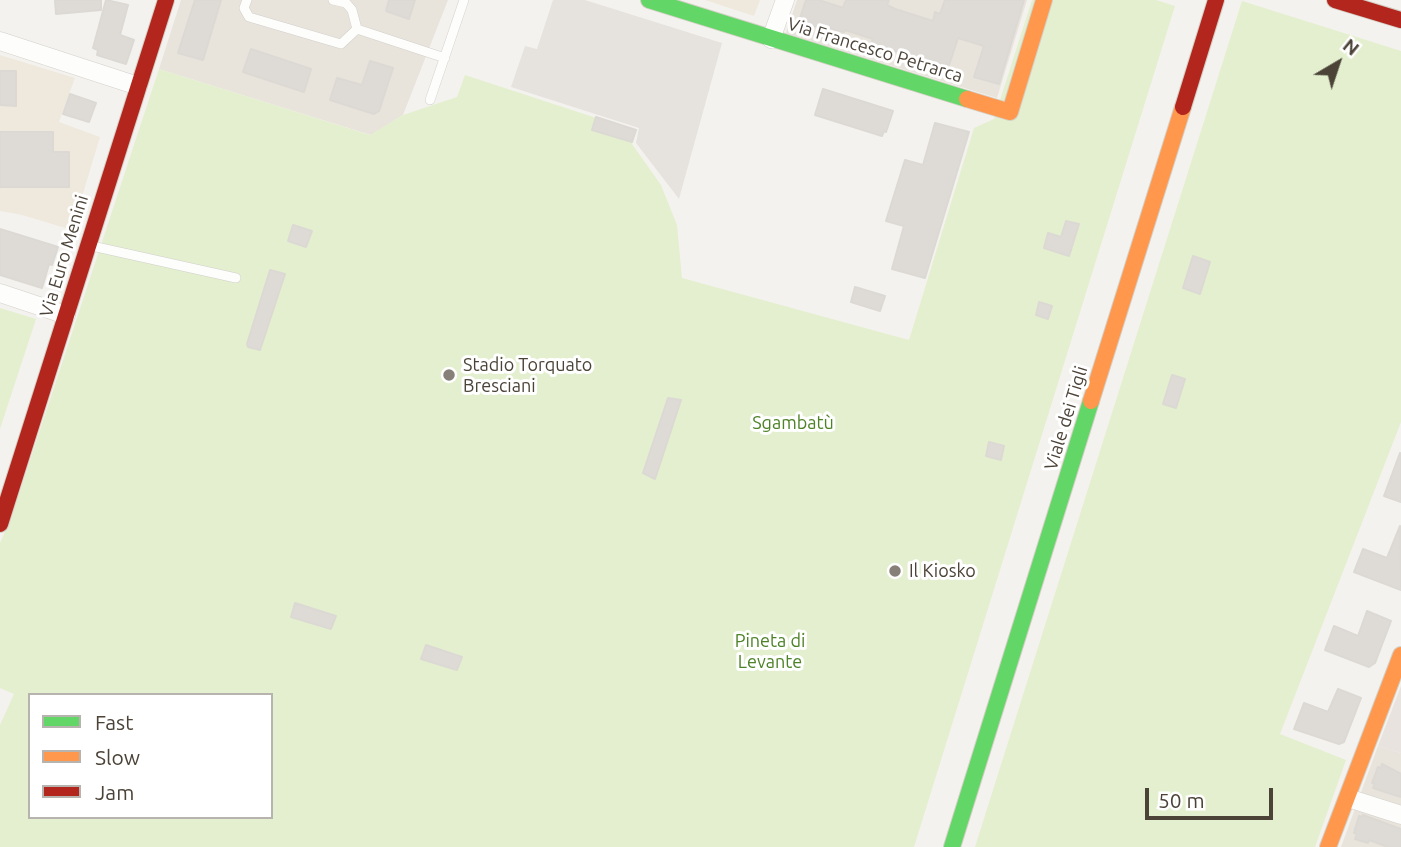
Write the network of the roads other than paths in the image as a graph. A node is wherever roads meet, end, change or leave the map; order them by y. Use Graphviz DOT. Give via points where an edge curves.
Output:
graph roads {
  1 [pos="166,0"];
  2 [pos="247,0"];
  3 [pos="333,0"];
  4 [pos="464,0"];
  5 [pos="649,0"];
  6 [pos="785,0"];
  7 [pos="1044,0"];
  8 [pos="1335,0"];
  9 [pos="1215,1"];
  10 [pos="346,2"];
  11 [pos="1401,20"];
  12 [pos="358,29"];
  13 [pos="772,39"];
  14 [pos="0,41"];
  15 [pos="444,58"];
  16 [pos="138,86"];
  17 [pos="430,100"];
  18 [pos="87,245"];
  19 [pos="236,278"];
  20 [pos="0,293"];
  21 [pos="66,315"];
  22 [pos="0,524"];
  23 [pos="1401,655"];
  24 [pos="1348,798"];
  25 [pos="1401,815"];
  26 [pos="952,847"];
  27 [pos="1328,847"];
  1 -- 16 [label="street, Via Euro Menini"];
  2 -- 12 [label="lane" via="244,8 249,17 341,44"];
  3 -- 10 [label="lane"];
  4 -- 15 [label="lane"];
  5 -- 13 [label="street, Via Francesco Petrarca"];
  6 -- 13 [label="street"];
  7 -- 13 [label="street, Via Francesco Petrarca" via="1010,112"];
  8 -- 11 [label="street"];
  9 -- 26 [label="street, Viale dei Tigli"];
  10 -- 12 [label="lane"];
  12 -- 15 [label="lane"];
  14 -- 16 [label="street"];
  15 -- 17 [label="lane"];
  16 -- 18 [label="street, Via Euro Menini"];
  18 -- 19 [label="lane"];
  18 -- 21 [label="street, Via Euro Menini"];
  20 -- 21 [label="street"];
  21 -- 22 [label="street, Via Euro Menini"];
  23 -- 24 [label="street"];
  24 -- 25 [label="street"];
  24 -- 27 [label="street"];
}
